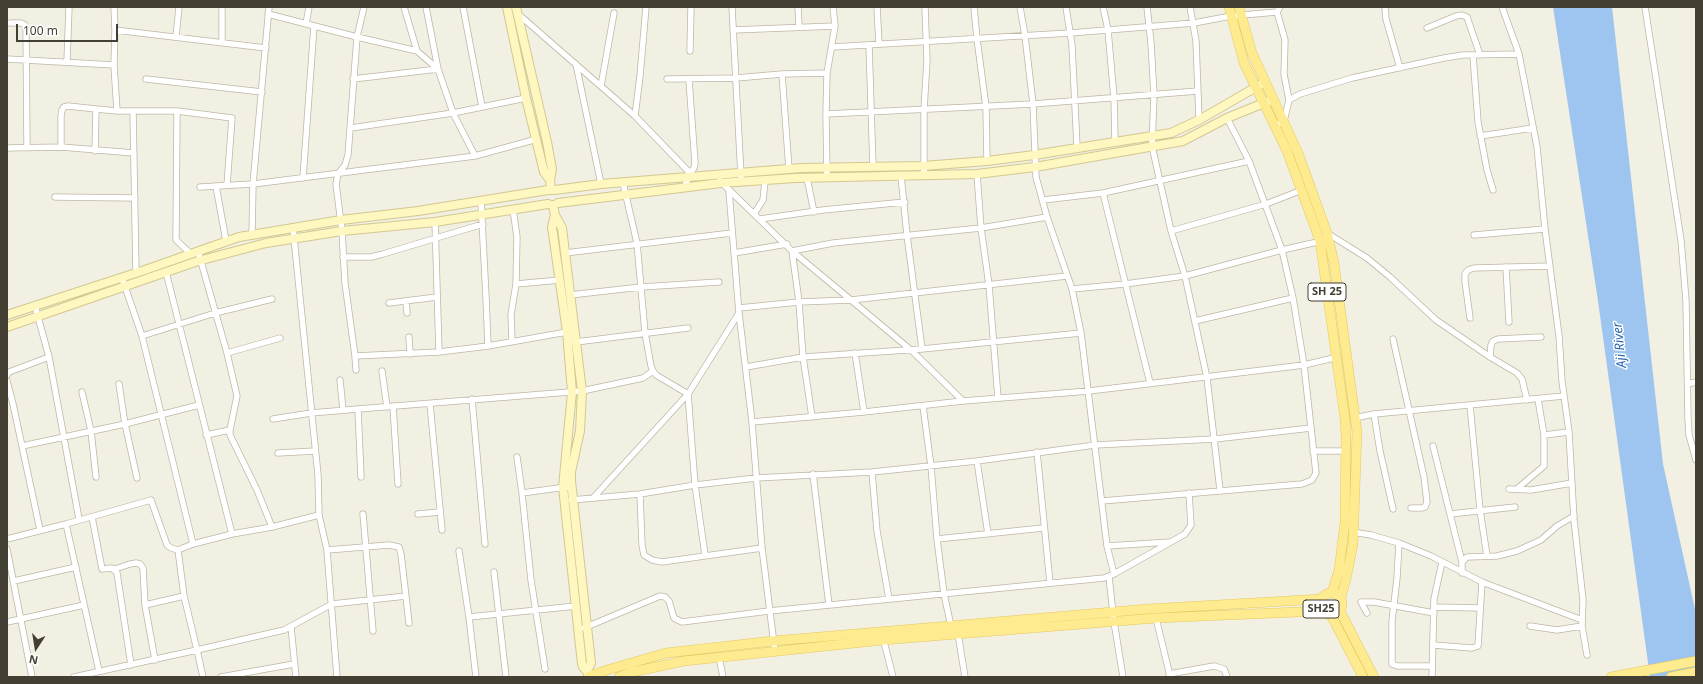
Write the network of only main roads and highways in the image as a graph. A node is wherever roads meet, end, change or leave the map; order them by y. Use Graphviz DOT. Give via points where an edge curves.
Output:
graph roads {
  1 [pos="1240,11"];
  2 [pos="1230,12"];
  3 [pos="1325,238"];
  4 [pos="1336,595"];
  5 [pos="1321,599"];
  6 [pos="1322,611"];
  7 [pos="1340,611"];
  8 [pos="1331,616"];
  9 [pos="1113,617"];
  10 [pos="882,636"];
  11 [pos="1696,660"];
  12 [pos="1696,672"];
  13 [pos="588,675"];
  14 [pos="619,677"];
  15 [pos="1363,677"];
  16 [pos="1374,677"];
  17 [pos="1611,677"];
  18 [pos="1671,677"];
  1 -- 3 [label="main road" via="1252,53 1298,153"];
  2 -- 3 [label="main road, SH 25" via="1244,63 1287,151"];
  3 -- 4 [label="main road, SH 25" via="1345,419 1346,451 1344,531"];
  3 -- 4 [label="main road" via="1334,263 1357,432 1354,533 1346,579"];
  4 -- 5 [label="main road, SH25" via="1324,595"];
  4 -- 7 [label="main road, SH25" via="1343,604"];
  5 -- 6 [label="main road, SH25"];
  5 -- 9 [label="main road"];
  6 -- 8 [label="main road, SH25"];
  6 -- 9 [label="main road" via="1156,618"];
  7 -- 8 [label="main road, SH25"];
  7 -- 16 [label="main road"];
  8 -- 15 [label="main road, SH25"];
  9 -- 10 [label="main road" via="958,634"];
  9 -- 10 [label="main road" via="951,626"];
  10 -- 13 [label="main road" via="773,641 666,653"];
  10 -- 14 [label="main road" via="775,652 684,660"];
  11 -- 17 [label="main road"];
  12 -- 18 [label="main road"];
}
